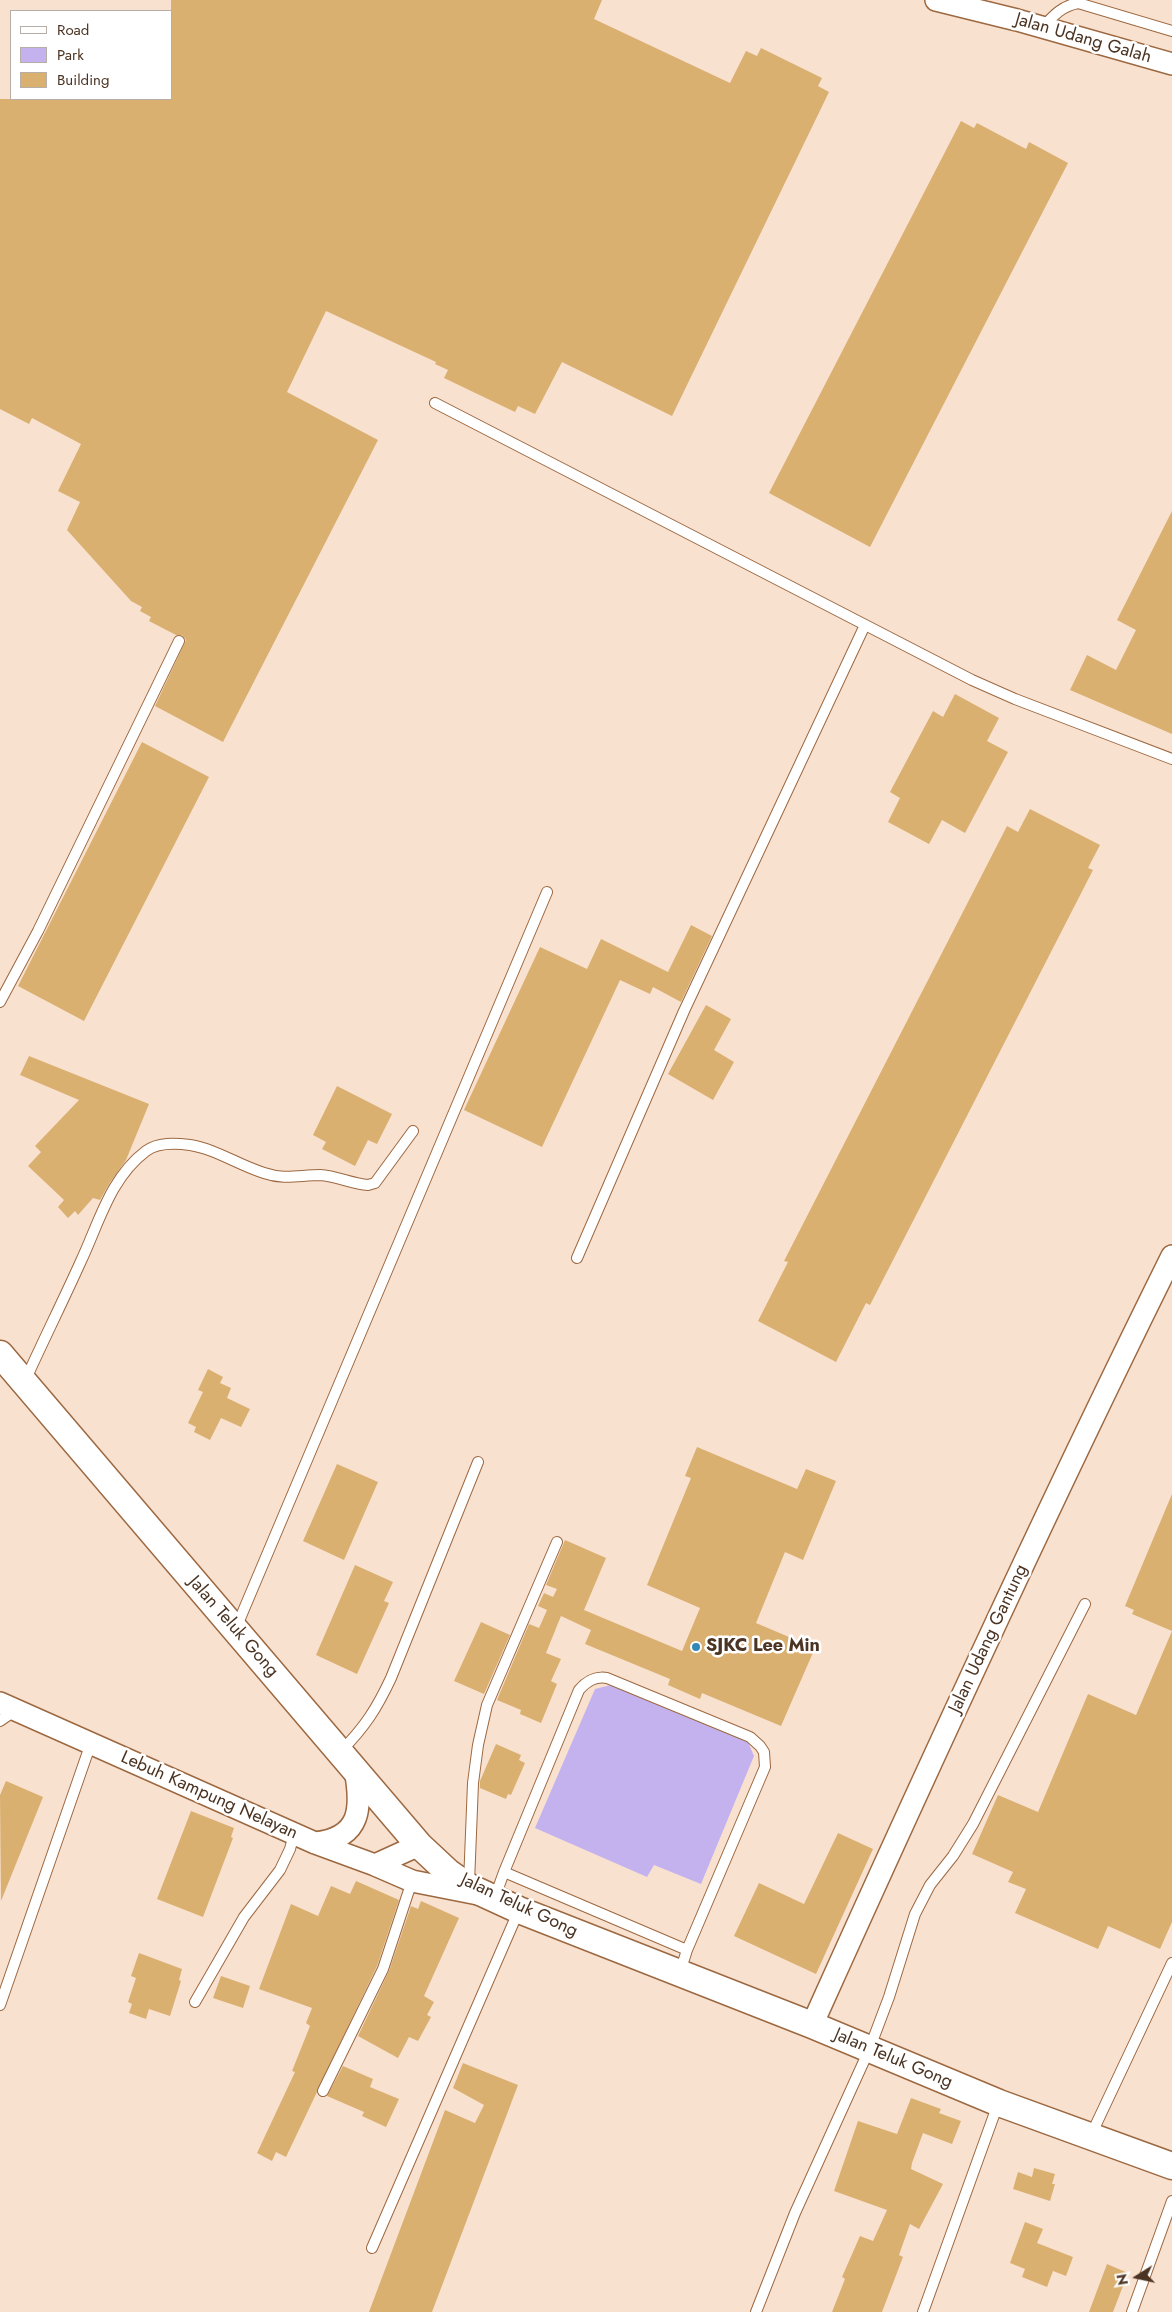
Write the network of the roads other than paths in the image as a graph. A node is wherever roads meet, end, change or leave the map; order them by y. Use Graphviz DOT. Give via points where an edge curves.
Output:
graph roads {
  1 [pos="936,0"];
  2 [pos="1044,27"];
  3 [pos="1172,31"];
  4 [pos="1172,64"];
  5 [pos="435,404"];
  6 [pos="864,625"];
  7 [pos="179,641"];
  8 [pos="1172,759"];
  9 [pos="547,892"];
  10 [pos="0,1002"];
  11 [pos="413,1131"];
  12 [pos="1172,1256"];
  13 [pos="577,1258"];
  14 [pos="0,1354"];
  15 [pos="24,1382"];
  16 [pos="478,1462"];
  17 [pos="557,1542"];
  18 [pos="1085,1604"];
  19 [pos="235,1629"];
  20 [pos="5,1711"];
  21 [pos="90,1743"];
  22 [pos="348,1760"];
  23 [pos="294,1834"];
  24 [pos="316,1844"];
  25 [pos="419,1845"];
  26 [pos="375,1865"];
  27 [pos="504,1872"];
  28 [pos="412,1881"];
  29 [pos="484,1893"];
  30 [pos="519,1910"];
  31 [pos="683,1962"];
  32 [pos="1172,1963"];
  33 [pos="195,2002"];
  34 [pos="0,2005"];
  35 [pos="812,2025"];
  36 [pos="869,2050"];
  37 [pos="323,2091"];
  38 [pos="999,2103"];
  39 [pos="1090,2136"];
  40 [pos="1172,2166"];
  41 [pos="1172,2201"];
  42 [pos="372,2248"];
  43 [pos="756,2312"];
  44 [pos="923,2312"];
  45 [pos="1132,2312"];
  1 -- 2 [label="street, Jalan Udang Galah"];
  2 -- 3 [label="lane" via="1058,11 1078,3"];
  2 -- 4 [label="street, Jalan Udang Galah"];
  5 -- 6 [label="lane"];
  6 -- 8 [label="lane" via="1007,695"];
  6 -- 13 [label="lane" via="684,1011"];
  7 -- 10 [label="lane" via="38,931"];
  9 -- 19 [label="lane"];
  11 -- 15 [label="lane" via="375,1183 368,1185 320,1175 275,1176 205,1148 188,1145 160,1145 146,1151 108,1196 81,1262"];
  12 -- 35 [label="street, Jalan Udang Gantung" via="1102,1396"];
  14 -- 15 [label="street, Jalan Teluk Gong"];
  15 -- 19 [label="street, Jalan Teluk Gong"];
  16 -- 22 [label="lane" via="391,1678"];
  17 -- 29 [label="lane" via="487,1705 478,1745 474,1783"];
  18 -- 36 [label="lane" via="973,1824 930,1885 915,1914"];
  19 -- 22 [label="street, Jalan Teluk Gong"];
  20 -- 21 [label="street, Lebuh Kampung Nelayan"];
  21 -- 23 [label="street, Lebuh Kampung Nelayan"];
  21 -- 34 [label="lane"];
  22 -- 24 [label="street" via="359,1806 353,1824 340,1837"];
  22 -- 25 [label="street, Jalan Teluk Gong"];
  23 -- 24 [label="street, Lebuh Kampung Nelayan"];
  23 -- 33 [label="lane" via="280,1870 244,1917"];
  24 -- 26 [label="street, Lebuh Kampung Nelayan"];
  25 -- 26 [label="street"];
  25 -- 29 [label="street, Jalan Teluk Gong" via="449,1873"];
  26 -- 28 [label="street, Lebuh Kampung Nelayan"];
  27 -- 29 [label="lane"];
  27 -- 31 [label="lane"];
  27 -- 31 [label="lane" via="579,1690 588,1681 607,1678 740,1731 760,1746 765,1767"];
  28 -- 29 [label="street, Lebuh Kampung Nelayan"];
  28 -- 37 [label="lane" via="383,1969"];
  29 -- 30 [label="street, Jalan Teluk Gong"];
  30 -- 31 [label="street, Jalan Teluk Gong"];
  30 -- 42 [label="lane"];
  31 -- 35 [label="street, Jalan Teluk Gong"];
  32 -- 39 [label="lane"];
  35 -- 36 [label="street, Jalan Teluk Gong"];
  36 -- 38 [label="street, Jalan Teluk Gong"];
  36 -- 43 [label="lane" via="795,2213"];
  38 -- 39 [label="street, Jalan Teluk Gong"];
  38 -- 44 [label="lane"];
  39 -- 40 [label="street, Jalan Teluk Gong"];
  41 -- 45 [label="lane"];
}
